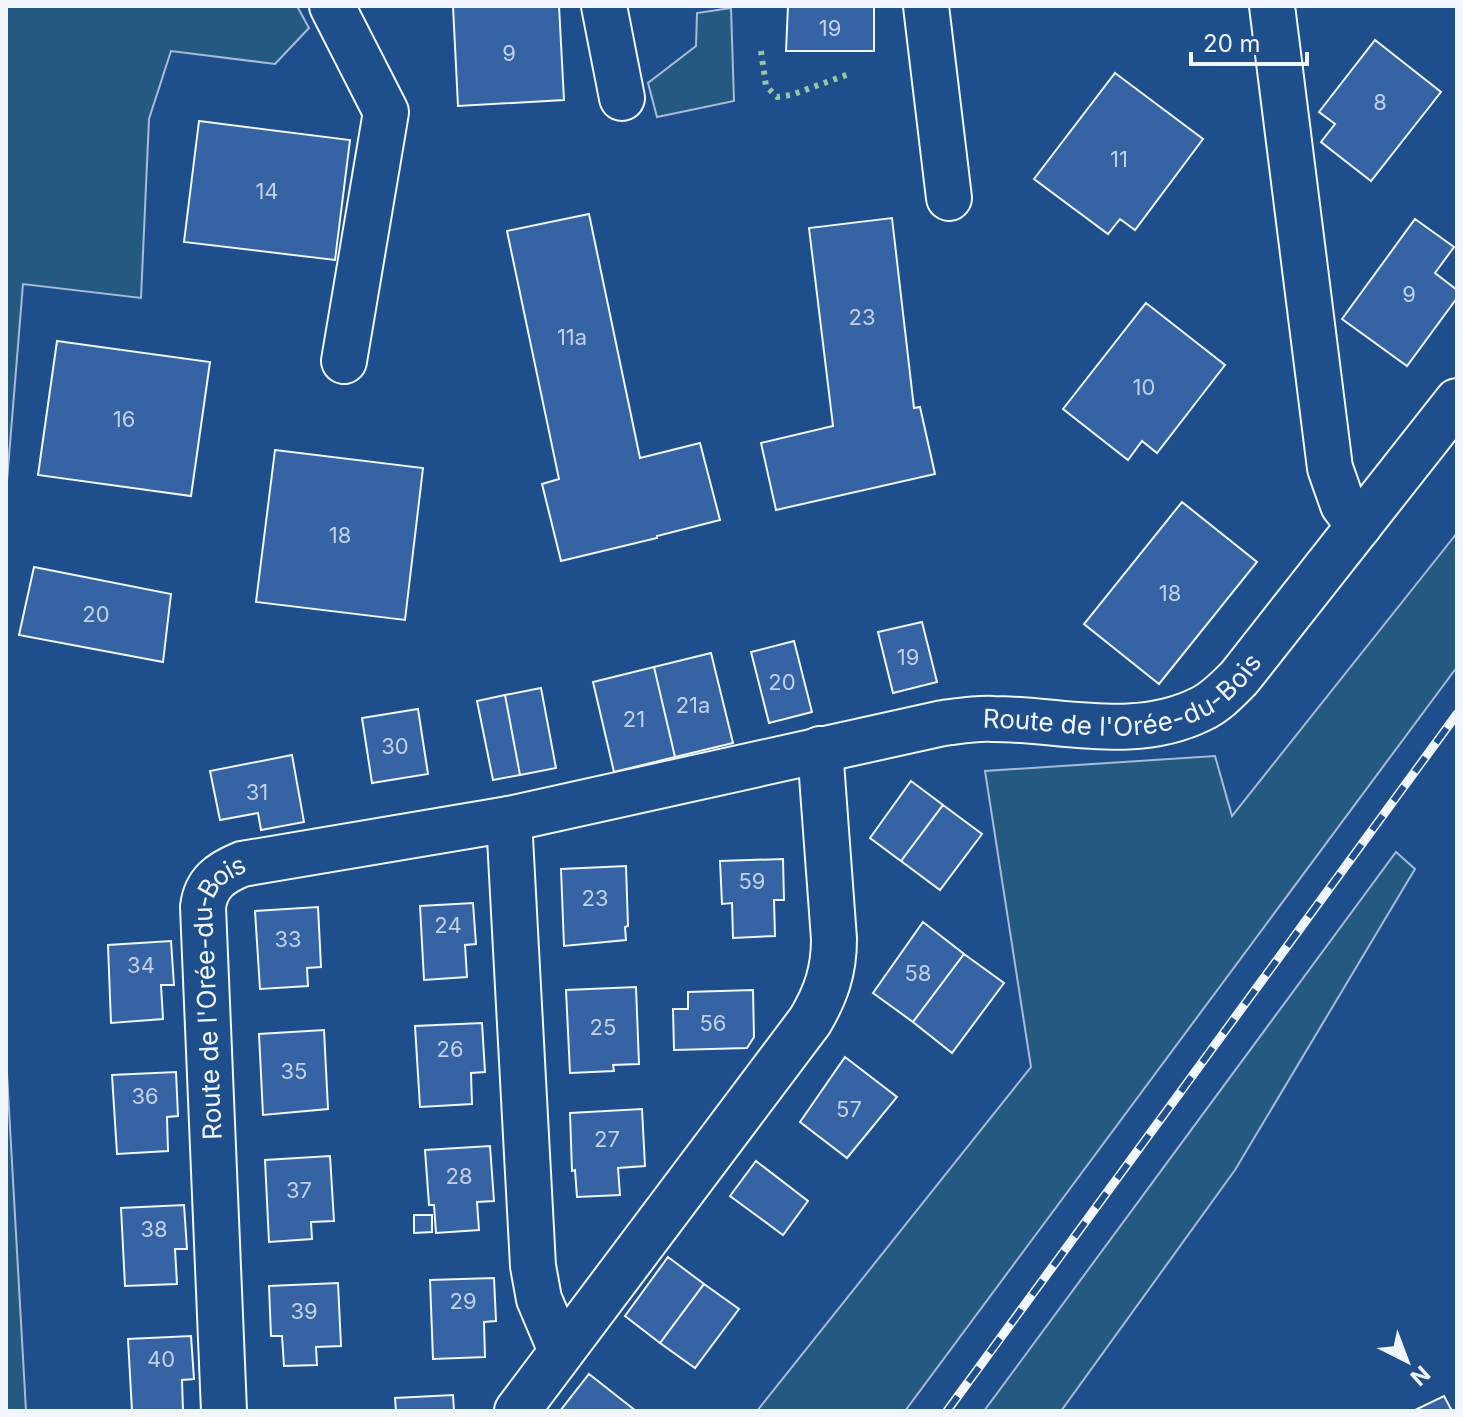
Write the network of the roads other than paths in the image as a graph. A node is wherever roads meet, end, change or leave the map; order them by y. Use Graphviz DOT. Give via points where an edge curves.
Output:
graph roads {
  1 [pos="332,6"];
  2 [pos="604,6"];
  3 [pos="926,6"];
  4 [pos="1272,6"];
  5 [pos="622,98"];
  6 [pos="949,198"];
  7 [pos="344,361"];
  8 [pos="1457,401"];
  9 [pos="1359,526"];
  10 [pos="820,749"];
  11 [pos="509,819"];
  12 [pos="561,1351"];
  13 [pos="224,1411"];
  14 [pos="517,1411"];
  1 -- 7 [label="street" via="386,112"];
  2 -- 5 [label="street"];
  3 -- 6 [label="street"];
  4 -- 9 [label="street" via="1330,468 1343,505"];
  8 -- 9 [label="street, Route de l'Orée-du-Bois"];
  9 -- 10 [label="street, Route de l'Orée-du-Bois" via="1239,678 1204,708 1184,717 1126,728 970,719"];
  10 -- 11 [label="street, Route de l'Orée-du-Bois"];
  10 -- 12 [label="street" via="834,939 829,984 810,1021"];
  11 -- 12 [label="street" via="533,1266 539,1299"];
  11 -- 13 [label="street, Route de l'Orée-du-Bois" via="242,864 219,875 207,889 203,907"];
  12 -- 14 [label="street"];
}
